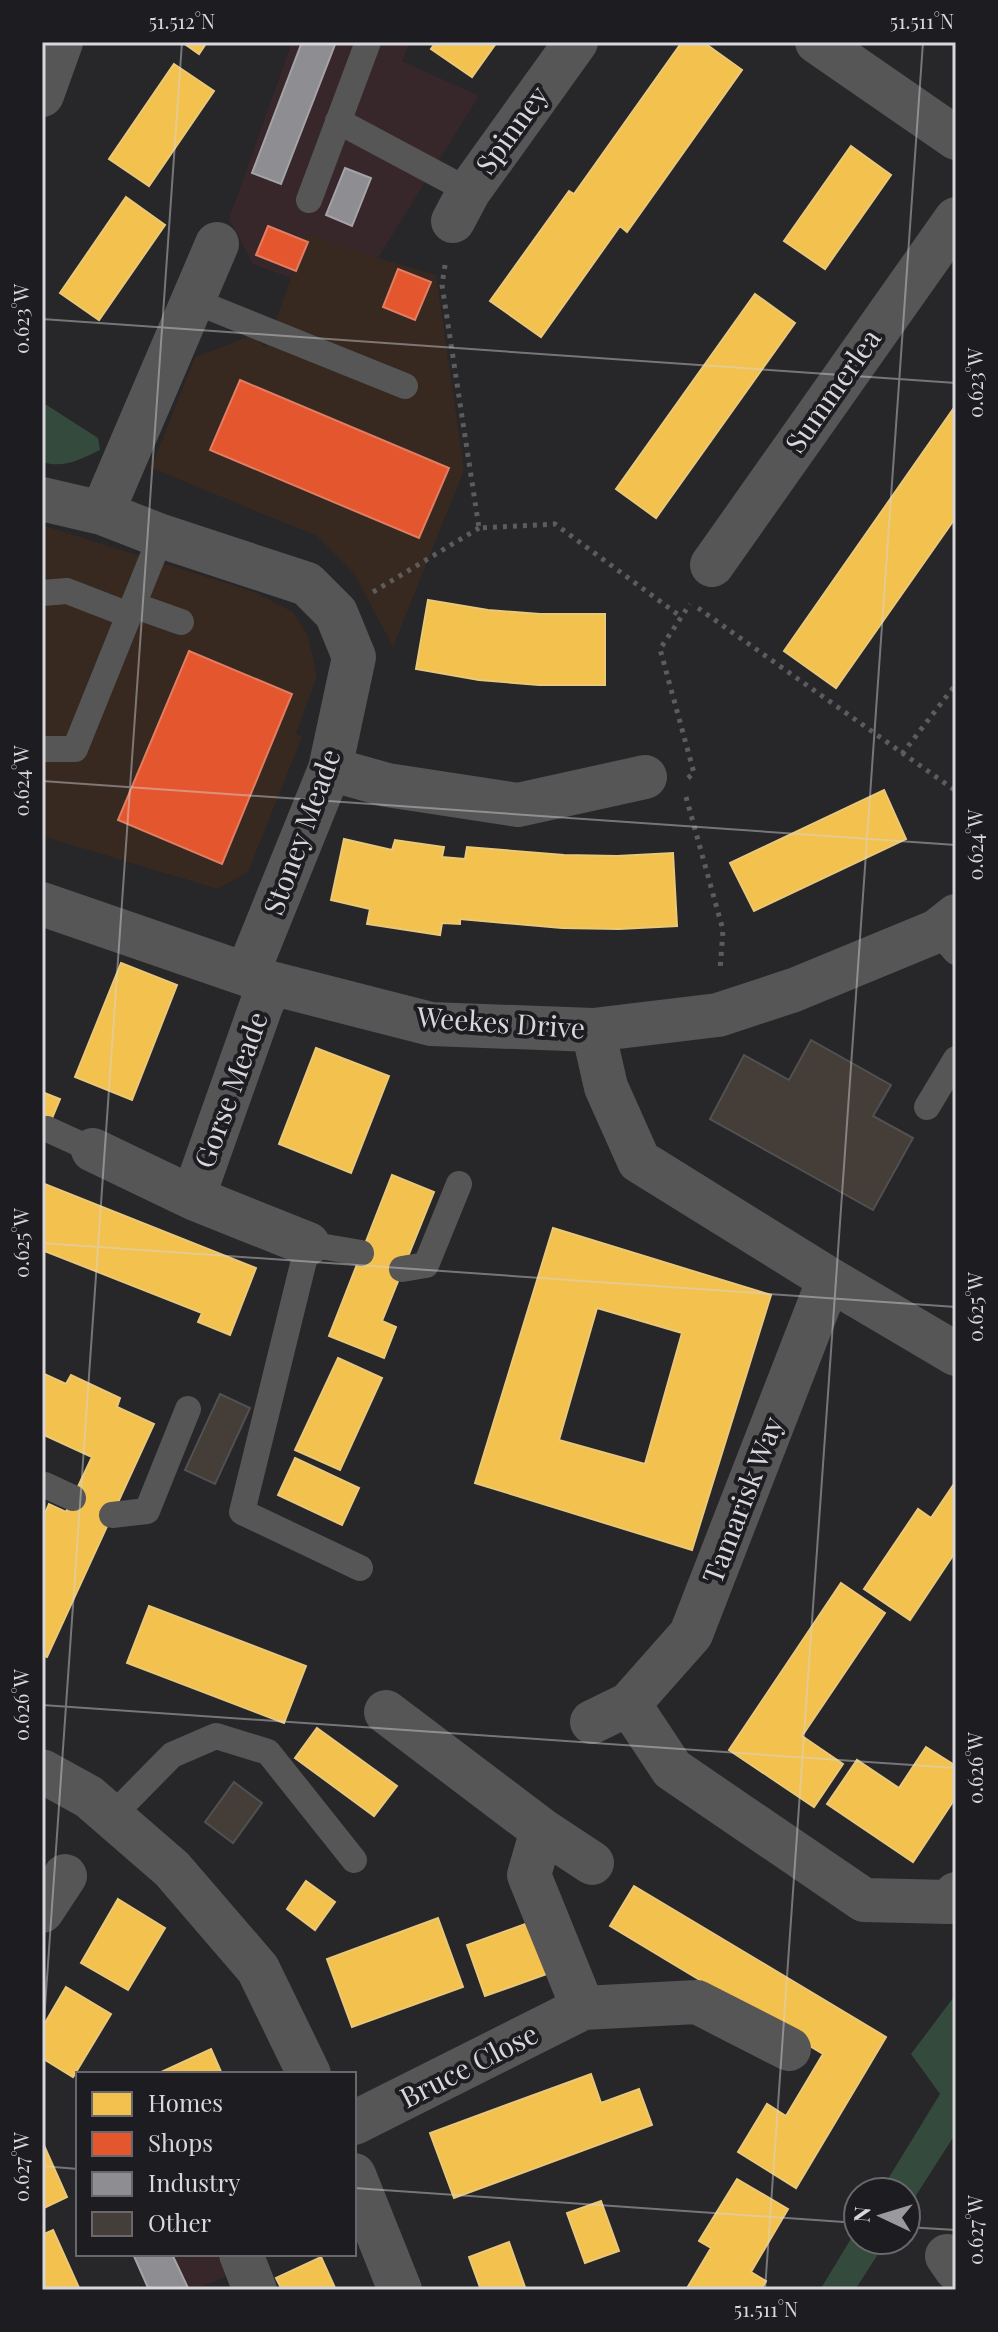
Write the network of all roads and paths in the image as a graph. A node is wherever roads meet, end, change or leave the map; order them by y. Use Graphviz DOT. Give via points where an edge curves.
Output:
graph roads {
  1 [pos="61,42"];
  2 [pos="368,42"];
  3 [pos="576,42"];
  4 [pos="817,42"];
  5 [pos="42,95"];
  6 [pos="338,121"];
  7 [pos="956,138"];
  8 [pos="309,200"];
  9 [pos="461,206"];
  10 [pos="956,219"];
  11 [pos="217,244"];
  12 [pos="194,301"];
  13 [pos="405,386"];
  14 [pos="42,499"];
  15 [pos="102,513"];
  16 [pos="479,528"];
  17 [pos="161,536"];
  18 [pos="712,565"];
  19 [pos="42,593"];
  20 [pos="131,610"];
  21 [pos="336,613"];
  22 [pos="680,616"];
  23 [pos="181,622"];
  24 [pos="956,684"];
  25 [pos="42,749"];
  26 [pos="902,754"];
  27 [pos="330,769"];
  28 [pos="645,777"];
  29 [pos="956,791"];
  30 [pos="42,904"];
  31 [pos="950,933"];
  32 [pos="259,979"];
  33 [pos="718,1015"];
  34 [pos="593,1030"];
  35 [pos="956,1059"];
  36 [pos="927,1107"];
  37 [pos="47,1129"];
  38 [pos="93,1150"];
  39 [pos="459,1184"];
  40 [pos="193,1198"];
  41 [pos="308,1244"];
  42 [pos="361,1253"];
  43 [pos="402,1269"];
  44 [pos="829,1279"];
  45 [pos="954,1349"];
  46 [pos="188,1409"];
  47 [pos="42,1486"];
  48 [pos="73,1498"];
  49 [pos="112,1515"];
  50 [pos="360,1568"];
  51 [pos="386,1712"];
  52 [pos="42,1771"];
  53 [pos="111,1817"];
  54 [pos="542,1830"];
  55 [pos="354,1860"];
  56 [pos="592,1863"];
  57 [pos="956,1894"];
  58 [pos="583,2008"];
  59 [pos="789,2049"];
  60 [pos="308,2072"];
  61 [pos="356,2122"];
  62 [pos="356,2180"];
  63 [pos="242,2256"];
  64 [pos="255,2290"];
  65 [pos="400,2290"];
  1 -- 5 [label="street"];
  2 -- 6 [label="lane"];
  3 -- 9 [label="street, Spinney"];
  4 -- 7 [label="street"];
  6 -- 8 [label="lane"];
  6 -- 9 [label="lane"];
  9 -- 16 [label="path" via="442,285"];
  10 -- 18 [label="street, Summerlea"];
  11 -- 12 [label="street"];
  12 -- 13 [label="lane"];
  12 -- 15 [label="street"];
  14 -- 15 [label="street, Stoney Meade"];
  15 -- 17 [label="street, Stoney Meade"];
  16 -- 21 [label="path"];
  16 -- 22 [label="path" via="555,524"];
  17 -- 20 [label="lane"];
  17 -- 21 [label="street, Stoney Meade" via="307,584"];
  19 -- 20 [label="lane" via="67,591"];
  20 -- 23 [label="lane"];
  20 -- 25 [label="lane" via="75,749"];
  21 -- 27 [label="street, Stoney Meade" via="354,657"];
  22 -- 26 [label="path" via="691,603"];
  22 -- 33 [label="path" via="660,649 694,773 682,785 723,930"];
  24 -- 26 [label="path"];
  26 -- 29 [label="path"];
  27 -- 28 [label="street" via="387,785 518,805"];
  27 -- 32 [label="street, Stoney Meade"];
  30 -- 32 [label="street, Weekes Drive"];
  31 -- 33 [label="street, Weekes Drive"];
  32 -- 34 [label="street, Weekes Drive" via="431,1024"];
  32 -- 40 [label="street, Gorse Meade" via="261,1006"];
  33 -- 34 [label="street, Weekes Drive"];
  34 -- 44 [label="street" via="606,1087 639,1161"];
  35 -- 36 [label="lane"];
  37 -- 38 [label="lane"];
  38 -- 40 [label="street, Gorse Meade"];
  39 -- 43 [label="lane" via="426,1265"];
  40 -- 41 [label="street, Gorse Meade"];
  41 -- 42 [label="lane"];
  41 -- 50 [label="lane" via="242,1512"];
  44 -- 45 [label="street"];
  44 -- 57 [label="street, Tamarisk Way" via="691,1634 611,1713 672,1769 864,1900 950,1902"];
  46 -- 49 [label="lane" via="147,1511"];
  47 -- 48 [label="lane"];
  51 -- 54 [label="street"];
  52 -- 53 [label="street" via="89,1797"];
  53 -- 55 [label="lane" via="172,1755 216,1736 268,1752"];
  53 -- 60 [label="street" via="172,1869 258,1969"];
  54 -- 56 [label="street"];
  54 -- 58 [label="street" via="529,1875"];
  58 -- 59 [label="street, Bruce Close" via="697,2002"];
  58 -- 61 [label="street, Bruce Close"];
  62 -- 65 [label="street"];
  63 -- 64 [label="street"];
}
